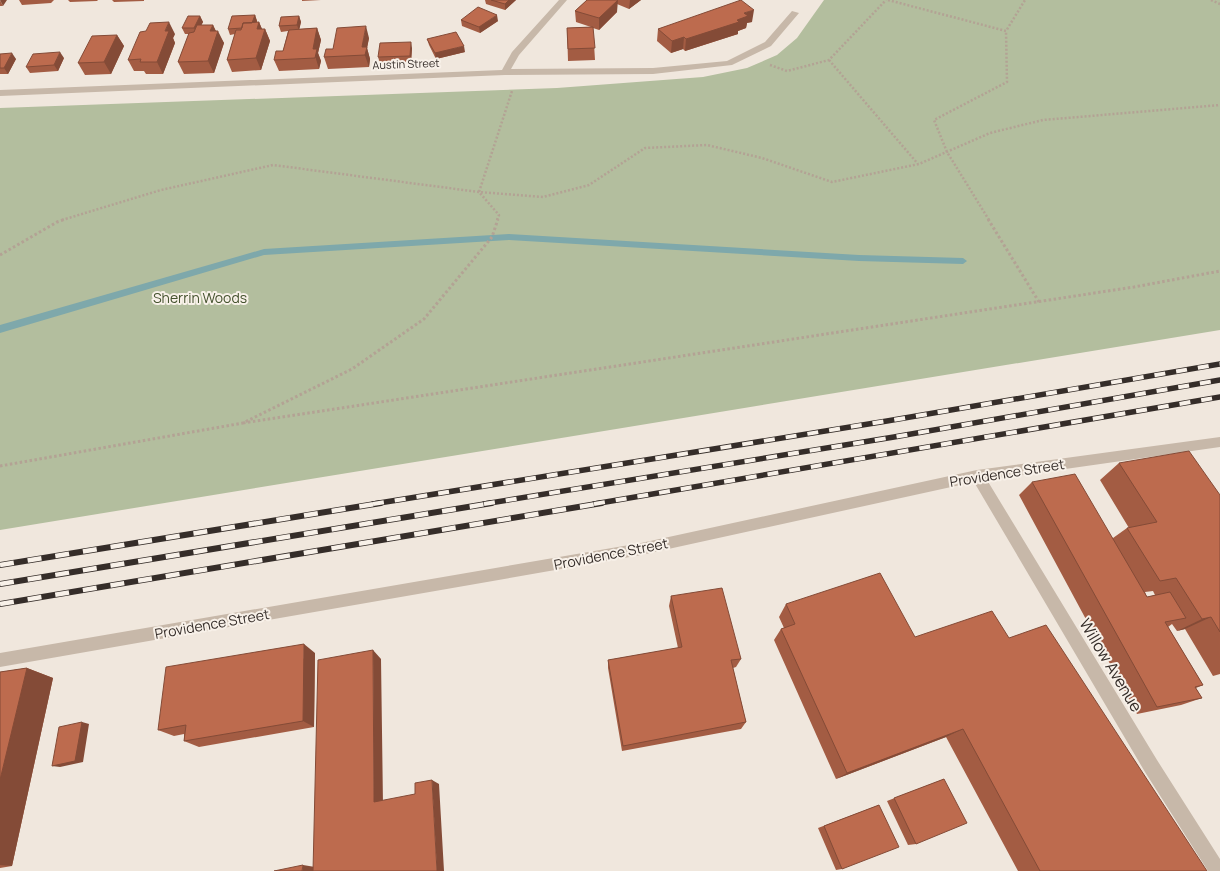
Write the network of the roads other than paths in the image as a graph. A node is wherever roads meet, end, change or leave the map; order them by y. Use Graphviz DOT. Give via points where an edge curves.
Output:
graph roads {
  1 [pos="563,0"];
  2 [pos="795,13"];
  3 [pos="505,72"];
  4 [pos="0,93"];
  5 [pos="1220,442"];
  6 [pos="977,476"];
  7 [pos="0,660"];
  8 [pos="1218,871"];
  1 -- 3 [label="street" via="515,54"];
  2 -- 3 [label="street, Austin Street" via="768,44 729,63 653,71"];
  3 -- 4 [label="street, Austin Street"];
  5 -- 6 [label="street, Providence Street"];
  6 -- 7 [label="street, Providence Street" via="641,549"];
  6 -- 8 [label="street, Willow Avenue" via="1151,766"];
}
